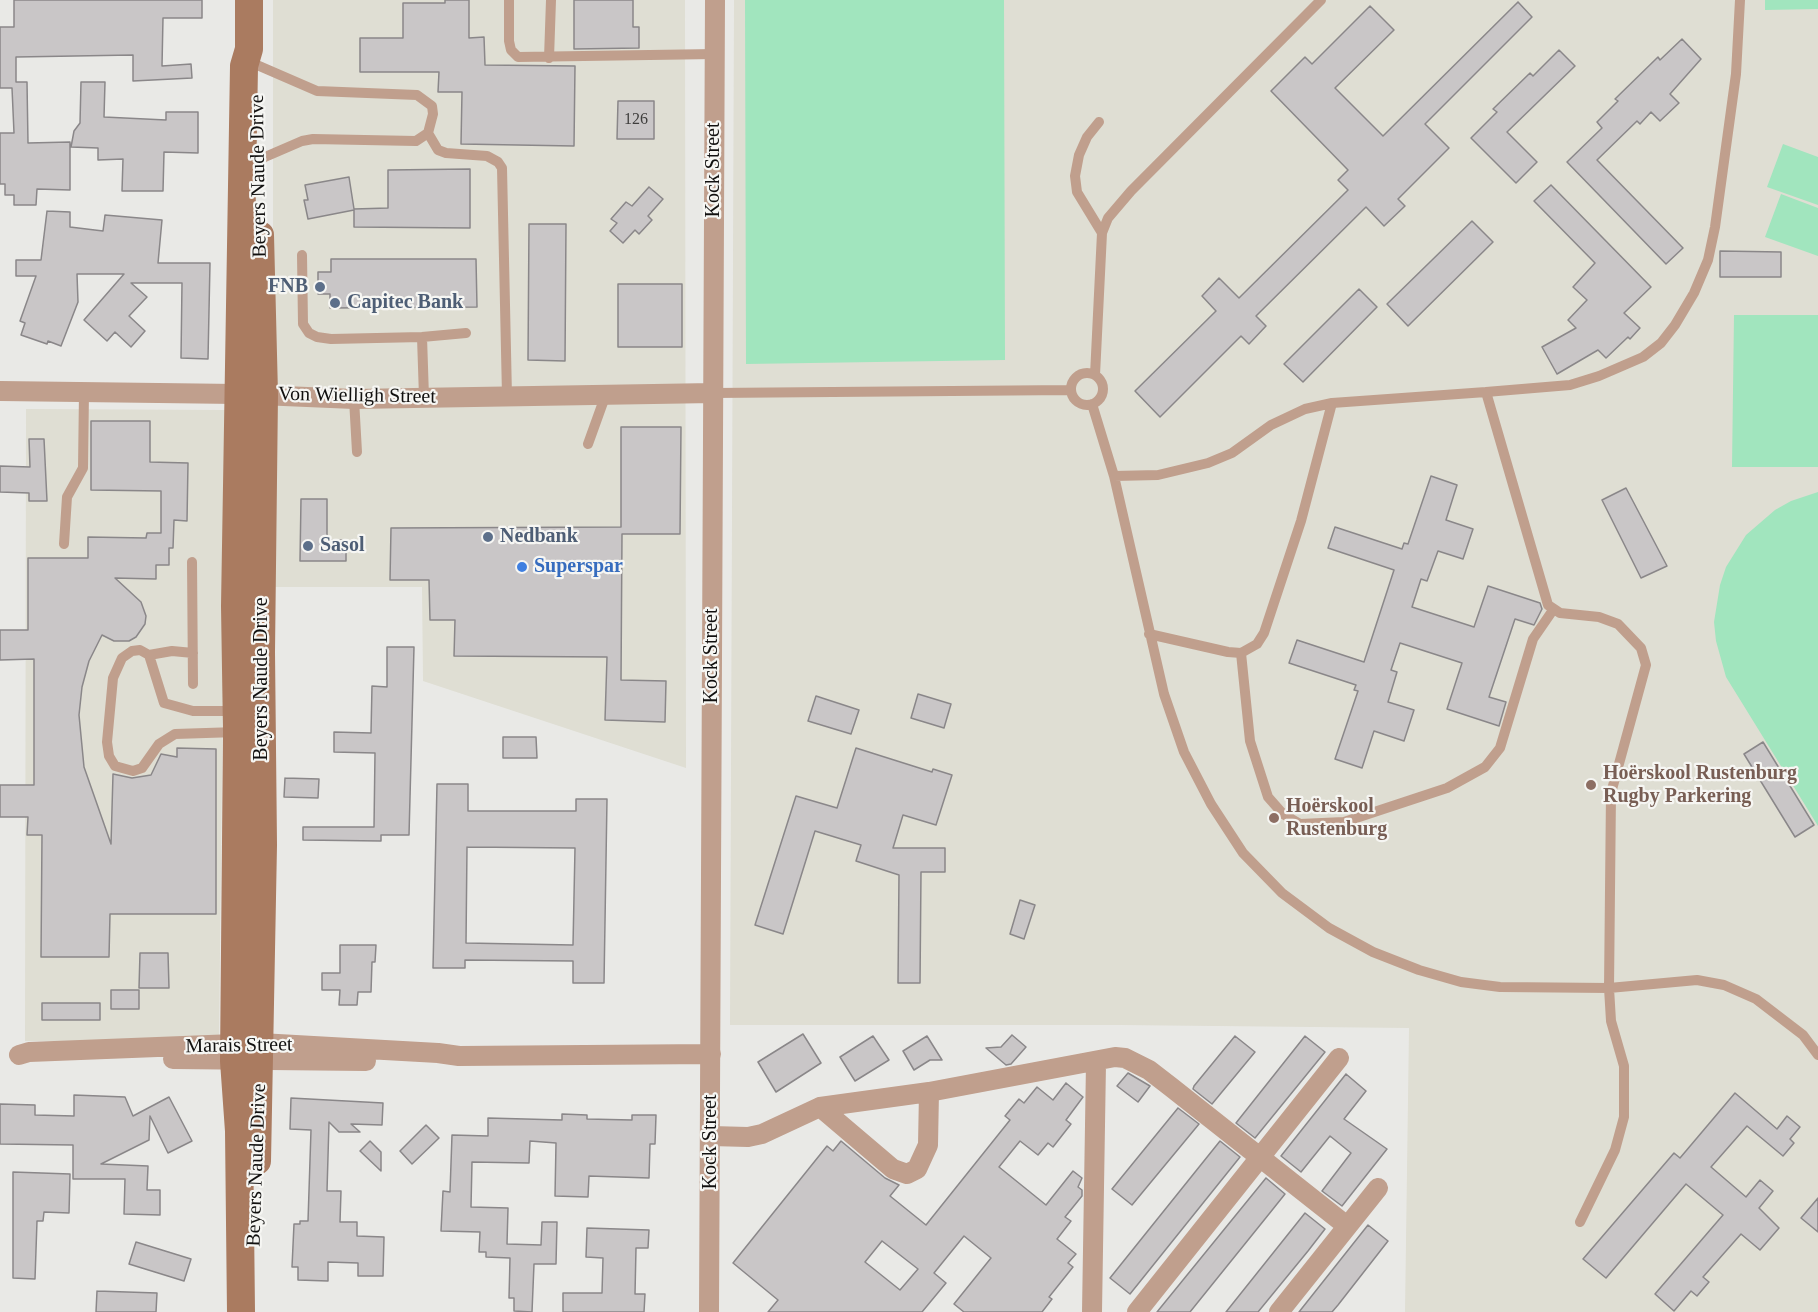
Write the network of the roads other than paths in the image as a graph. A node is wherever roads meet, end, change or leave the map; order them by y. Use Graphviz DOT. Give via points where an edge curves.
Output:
graph roads {
  1 [pos="249,0"];
  2 [pos="509,0"];
  3 [pos="551,0"];
  4 [pos="715,0"];
  5 [pos="1321,0"];
  6 [pos="1740,0"];
  7 [pos="715,54"];
  8 [pos="253,57"];
  9 [pos="549,58"];
  10 [pos="1099,122"];
  11 [pos="428,133"];
  12 [pos="258,160"];
  13 [pos="1102,233"];
  14 [pos="302,255"];
  15 [pos="466,333"];
  16 [pos="422,337"];
  17 [pos="1095,375"];
  18 [pos="1071,390"];
  19 [pos="0,391"];
  20 [pos="84,392"];
  21 [pos="1486,392"];
  22 [pos="713,393"];
  23 [pos="250,394"];
  24 [pos="606,394"];
  25 [pos="507,396"];
  26 [pos="424,397"];
  27 [pos="354,399"];
  28 [pos="1332,403"];
  29 [pos="1092,404"];
  30 [pos="588,444"];
  31 [pos="357,452"];
  32 [pos="1114,476"];
  33 [pos="64,544"];
  34 [pos="192,561"];
  35 [pos="1553,610"];
  36 [pos="1149,634"];
  37 [pos="193,653"];
  38 [pos="1241,653"];
  39 [pos="149,655"];
  40 [pos="193,684"];
  41 [pos="249,721"];
  42 [pos="1609,988"];
  43 [pos="247,1053"];
  44 [pos="711,1054"];
  45 [pos="9,1055"];
  46 [pos="1818,1055"];
  47 [pos="1339,1058"];
  48 [pos="1096,1063"];
  49 [pos="929,1092"];
  50 [pos="820,1107"];
  51 [pos="711,1136"];
  52 [pos="1259,1157"];
  53 [pos="1378,1188"];
  54 [pos="1580,1222"];
  55 [pos="1347,1226"];
  56 [pos="242,1312"];
  57 [pos="252,1312"];
  58 [pos="709,1312"];
  59 [pos="1092,1312"];
  60 [pos="1137,1312"];
  61 [pos="1279,1312"];
  1 -- 8 [label="street, Beyers Naude Drive"];
  2 -- 9 [label="lane" via="511,50 518,57"];
  3 -- 9 [label="lane"];
  4 -- 7 [label="street, Kock Street"];
  5 -- 13 [label="lane" via="1131,191 1108,218"];
  6 -- 21 [label="lane" via="1737,74 1715,227 1708,260 1675,325 1643,357 1599,376 1560,386"];
  7 -- 9 [label="lane"];
  7 -- 22 [label="street, Kock Street"];
  8 -- 11 [label="lane" via="317,90 417,95 432,106"];
  8 -- 12 [label="street, Beyers Naude Drive"];
  8 -- 23 [label="street, Beyers Naude Drive" via="244,66"];
  10 -- 13 [label="lane" via="1083,146 1074,176 1077,192"];
  11 -- 12 [label="lane" via="410,141 302,141"];
  11 -- 25 [label="lane" via="438,150 487,156 502,168"];
  12 -- 23 [label="street, Beyers Naude Drive"];
  13 -- 17 [label="lane"];
  14 -- 16 [label="lane" via="302,314 309,333 331,339"];
  15 -- 16 [label="lane"];
  16 -- 26 [label="lane"];
  17 -- 18 [label="lane" via="1078,375"];
  17 -- 29 [label="lane" via="1103,390"];
  18 -- 22 [label="lane"];
  18 -- 29 [label="lane" via="1083,405"];
  19 -- 20 [label="street, Von Wielligh Street"];
  20 -- 23 [label="street, Von Wielligh Street"];
  20 -- 33 [label="lane" via="83,468 67,497"];
  21 -- 28 [label="lane"];
  21 -- 35 [label="lane" via="1539,578"];
  22 -- 24 [label="street, Von Wielligh Street"];
  22 -- 44 [label="street, Kock Street"];
  23 -- 27 [label="street, Von Wielligh Street"];
  23 -- 41 [label="street, Beyers Naude Drive"];
  24 -- 25 [label="street, Von Wielligh Street"];
  24 -- 30 [label="lane"];
  25 -- 26 [label="street, Von Wielligh Street"];
  26 -- 27 [label="street, Von Wielligh Street"];
  27 -- 31 [label="lane"];
  28 -- 32 [label="lane" via="1292,414 1232,453 1208,463 1158,475"];
  28 -- 38 [label="lane" via="1301,521 1264,633 1257,644"];
  29 -- 32 [label="lane"];
  32 -- 36 [label="lane"];
  34 -- 37 [label="lane"];
  35 -- 38 [label="lane" via="1533,639 1500,748 1485,767 1447,788 1344,822 1300,824 1283,814 1268,797 1250,741"];
  35 -- 42 [label="lane" via="1618,624 1641,648 1646,665 1611,793"];
  36 -- 38 [label="lane"];
  36 -- 42 [label="lane" via="1184,752 1243,854 1282,893 1329,928 1373,952 1419,970 1461,982 1500,987"];
  37 -- 39 [label="lane"];
  37 -- 40 [label="lane"];
  39 -- 41 [label="lane" via="164,703"];
  39 -- 41 [label="lane" via="132,651 122,658 113,678 107,742 115,766 125,771 142,768 159,744 175,734"];
  41 -- 43 [label="street, Beyers Naude Drive"];
  42 -- 46 [label="lane" via="1697,980 1724,985 1756,999 1803,1035"];
  42 -- 54 [label="lane" via="1611,1021 1624,1066 1624,1117 1615,1150"];
  43 -- 44 [label="street, Marais Street"];
  43 -- 45 [label="street, Marais Street"];
  43 -- 56 [label="street, Beyers Naude Drive" via="239,1131"];
  43 -- 57 [label="street, Beyers Naude Drive"];
  44 -- 51 [label="street, Kock Street"];
  47 -- 52 [label="street"];
  48 -- 49 [label="street"];
  48 -- 52 [label="street" via="1115,1058 1136,1062"];
  48 -- 59 [label="street"];
  49 -- 50 [label="street"];
  49 -- 50 [label="street" via="928,1145 917,1169 907,1174 893,1169"];
  50 -- 51 [label="street" via="762,1134"];
  51 -- 58 [label="street, Kock Street"];
  52 -- 55 [label="street"];
  52 -- 60 [label="street"];
  53 -- 55 [label="street"];
  55 -- 61 [label="street"];
}
